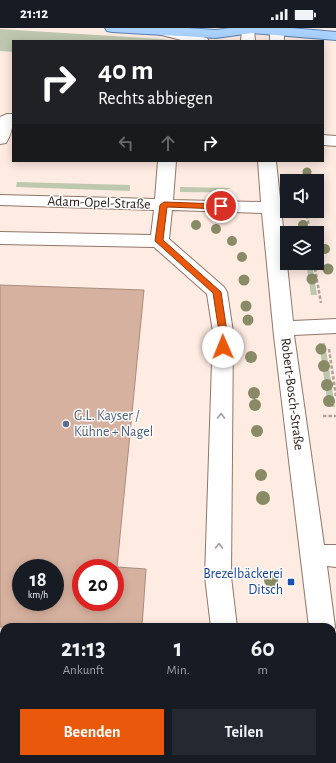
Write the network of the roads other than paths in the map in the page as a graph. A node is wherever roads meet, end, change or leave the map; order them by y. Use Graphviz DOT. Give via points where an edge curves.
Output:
graph roads {
  1 [pos="112,28"];
  2 [pos="163,30"];
  3 [pos="245,33"];
  4 [pos="277,36"];
  5 [pos="336,36"];
  6 [pos="198,40"];
  7 [pos="12,119"];
  8 [pos="0,139"];
  9 [pos="324,140"];
  10 [pos="336,141"];
  11 [pos="167,162"];
  12 [pos="267,162"];
  13 [pos="0,200"];
  14 [pos="164,205"];
  15 [pos="270,208"];
  16 [pos="0,238"];
  17 [pos="159,241"];
  18 [pos="336,326"];
  19 [pos="284,328"];
  20 [pos="325,556"];
  21 [pos="326,617"];
  22 [pos="224,623"];
  1 -- 2 [label="main road"];
  2 -- 3 [label="main road" via="216,34"];
  2 -- 6 [label="street"];
  3 -- 4 [label="main road"];
  4 -- 5 [label="main road"];
  7 -- 8 [label="street" via="6,119"];
  9 -- 10 [label="street"];
  11 -- 14 [label="street"];
  12 -- 15 [label="street, Robert-Bosch-Straße"];
  13 -- 14 [label="street, Adam-Opel-Straße"];
  14 -- 15 [label="street, Adam-Opel-Straße"];
  14 -- 17 [label="street"];
  15 -- 19 [label="street, Robert-Bosch-Straße"];
  16 -- 17 [label="street"];
  22 -- 17 [label="street, one-way" via="218,577 223,332 217,292"];
  18 -- 19 [label="street"];
  19 -- 20 [label="street, Robert-Bosch-Straße"];
  20 -- 21 [label="street, Robert-Bosch-Straße"];
}
